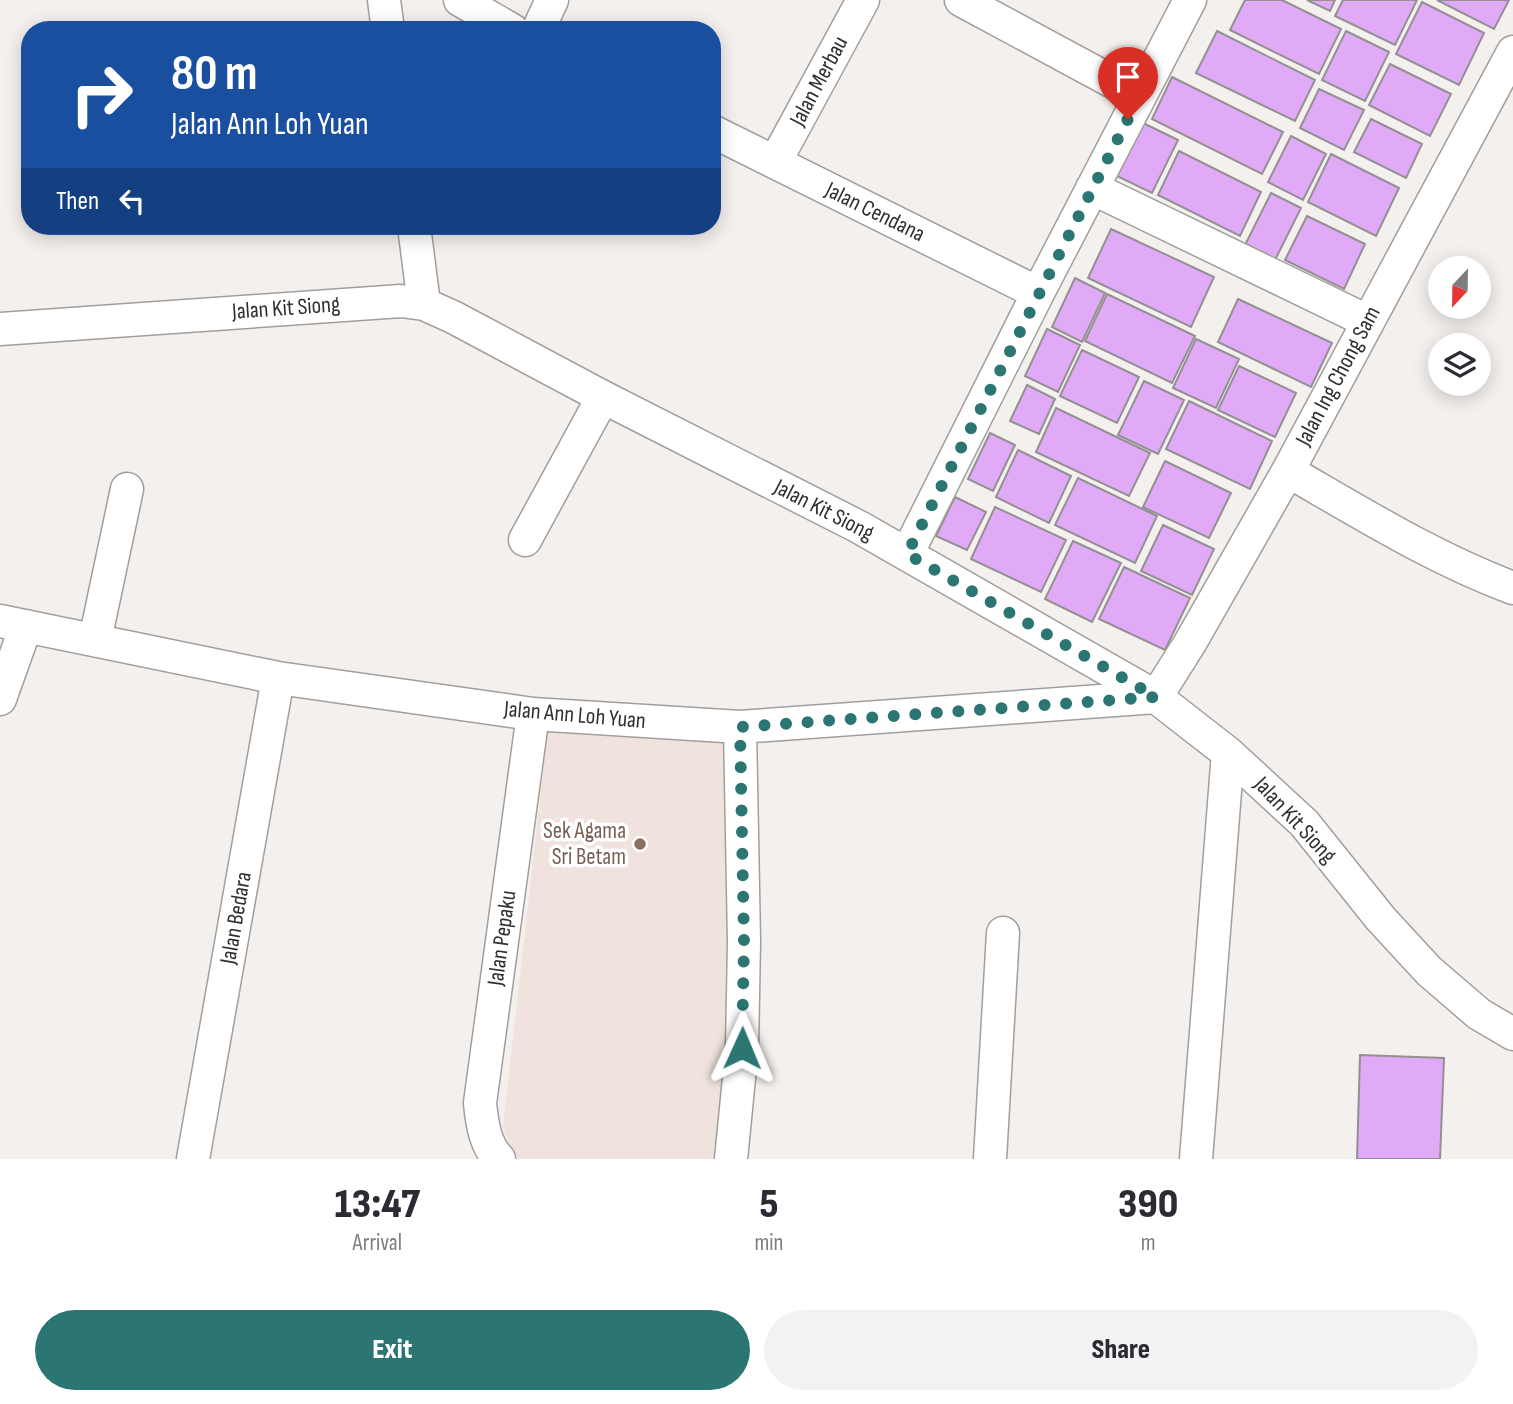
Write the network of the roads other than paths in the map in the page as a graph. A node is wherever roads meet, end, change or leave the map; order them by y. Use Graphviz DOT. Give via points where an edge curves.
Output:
graph roads {
  1 [pos="384,0"];
  2 [pos="460,0"];
  3 [pos="552,0"];
  4 [pos="863,0"];
  5 [pos="961,0"];
  6 [pos="1190,0"];
  7 [pos="387,21"];
  8 [pos="496,21"];
  9 [pos="542,21"];
  10 [pos="1513,52"];
  11 [pos="1139,96"];
  12 [pos="721,135"];
  13 [pos="775,162"];
  14 [pos="1092,188"];
  15 [pos="415,235"];
  16 [pos="1038,293"];
  17 [pos="424,304"];
  18 [pos="1367,321"];
  19 [pos="0,329"];
  20 [pos="603,397"];
  21 [pos="1288,471"];
  22 [pos="127,489"];
  23 [pos="526,540"];
  24 [pos="907,554"];
  25 [pos="1513,588"];
  26 [pos="13,623"];
  27 [pos="95,640"];
  28 [pos="278,678"];
  29 [pos="1156,697"];
  30 [pos="0,699"];
  31 [pos="533,714"];
  32 [pos="740,727"];
  33 [pos="1228,753"];
  34 [pos="1003,933"];
  35 [pos="1513,1034"];
  36 [pos="193,1159"];
  37 [pos="499,1159"];
  38 [pos="731,1159"];
  39 [pos="990,1159"];
  40 [pos="1196,1159"];
  1 -- 7 [label="street"];
  2 -- 8 [label="street"];
  3 -- 9 [label="street"];
  4 -- 13 [label="street, Jalan Merbau"];
  5 -- 11 [label="street"];
  6 -- 11 [label="street"];
  10 -- 18 [label="street, Jalan Ing Chong Sam"];
  11 -- 14 [label="street"];
  12 -- 13 [label="street, Jalan Cendana"];
  13 -- 16 [label="street, Jalan Cendana"];
  14 -- 16 [label="street"];
  14 -- 18 [label="street"];
  15 -- 17 [label="street"];
  16 -- 24 [label="street"];
  17 -- 19 [label="street, Jalan Kit Siong" via="355,303"];
  17 -- 20 [label="street, Jalan Kit Siong"];
  18 -- 21 [label="street, Jalan Ing Chong Sam"];
  20 -- 23 [label="street"];
  20 -- 24 [label="street, Jalan Kit Siong"];
  21 -- 25 [label="street" via="1404,538"];
  21 -- 29 [label="street, Jalan Ing Chong Sam"];
  22 -- 27 [label="street"];
  24 -- 29 [label="street, Jalan Kit Siong"];
  26 -- 27 [label="street, Jalan Ann Loh Yuan"];
  26 -- 30 [label="street"];
  27 -- 28 [label="street, Jalan Ann Loh Yuan"];
  28 -- 31 [label="street, Jalan Ann Loh Yuan"];
  28 -- 36 [label="street, Jalan Bedara"];
  29 -- 32 [label="street, Jalan Ann Loh Yuan"];
  29 -- 33 [label="street, Jalan Kit Siong"];
  31 -- 32 [label="street, Jalan Ann Loh Yuan"];
  31 -- 37 [label="street, Jalan Pepaku" via="480,1103 482,1125"];
  32 -- 38 [label="street" via="742,1048"];
  33 -- 35 [label="street, Jalan Kit Siong" via="1304,823 1429,971 1479,1014"];
  33 -- 40 [label="street"];
  34 -- 39 [label="street"];
}
